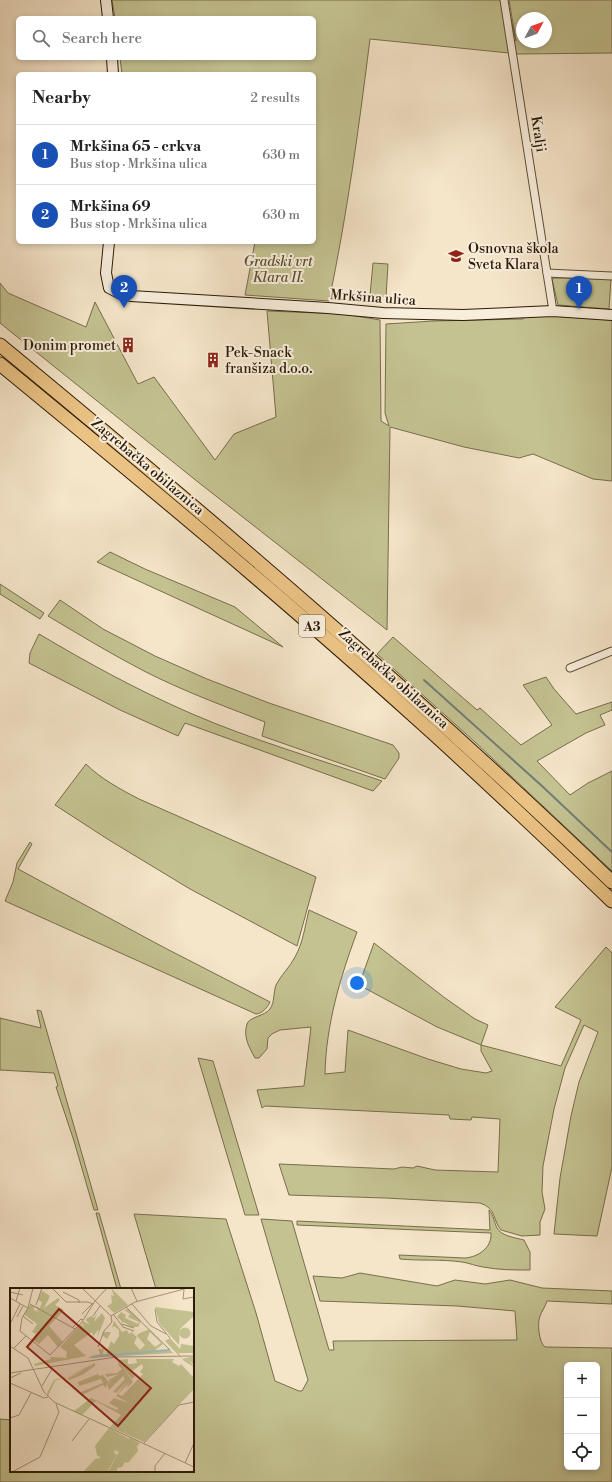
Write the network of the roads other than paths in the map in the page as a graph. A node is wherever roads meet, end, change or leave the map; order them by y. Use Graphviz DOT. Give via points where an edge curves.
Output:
graph roads {
  1 [pos="106,0"];
  2 [pos="504,0"];
  3 [pos="108,16"];
  4 [pos="112,60"];
  5 [pos="113,72"];
  6 [pos="109,244"];
  7 [pos="547,273"];
  8 [pos="612,276"];
  9 [pos="553,310"];
  10 [pos="612,315"];
  11 [pos="0,345"];
  12 [pos="0,364"];
  13 [pos="612,651"];
  14 [pos="570,668"];
  15 [pos="612,882"];
  16 [pos="612,901"];
  1 -- 3 [label="street"];
  2 -- 7 [label="street, Kralji"];
  4 -- 5 [label="street"];
  6 -- 9 [label="street, Mrkšina ulica" via="106,272 108,288 131,296 383,313 463,315"];
  7 -- 8 [label="street"];
  7 -- 9 [label="street, Kralji"];
  9 -- 10 [label="street, Mrkšina ulica"];
  11 -- 15 [label="highway, Zagrebačka obilaznica / A3" via="310,605 535,808"];
  12 -- 16 [label="highway, Zagrebačka obilaznica / A3" via="156,492 318,631 427,728"];
  13 -- 14 [label="street"];
}
